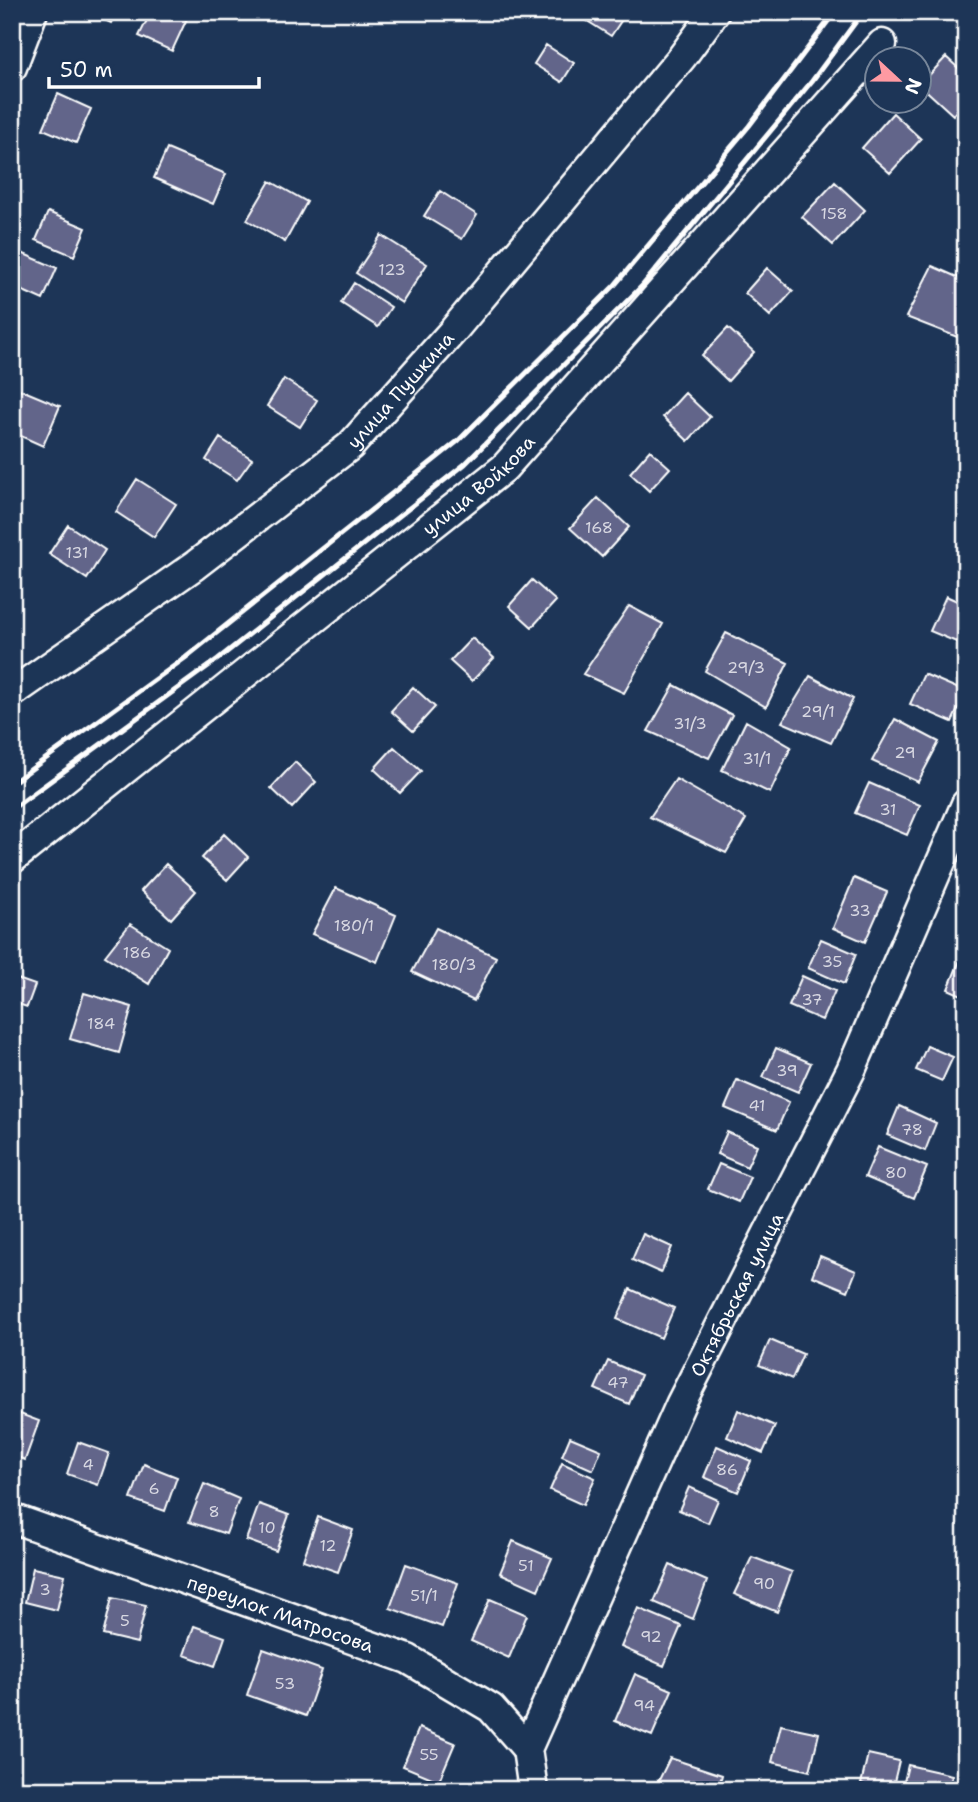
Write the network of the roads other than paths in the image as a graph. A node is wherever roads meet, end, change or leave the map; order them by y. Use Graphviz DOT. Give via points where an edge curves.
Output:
graph roads {
  1 [pos="33,12"];
  2 [pos="715,12"];
  3 [pos="882,44"];
  4 [pos="12,67"];
  5 [pos="12,693"];
  6 [pos="966,804"];
  7 [pos="12,859"];
  8 [pos="12,1518"];
  9 [pos="527,1749"];
  10 [pos="533,1790"];
  1 -- 4 [label="street"];
  2 -- 5 [label="street, улица Пушкина" via="453,331 350,446 194,566"];
  3 -- 7 [label="street, улица Войкова" via="504,468"];
  6 -- 9 [label="street, Октябрьская улица" via="851,1070 681,1403"];
  8 -- 9 [label="street, переулок Матросова" via="408,1658 491,1708"];
  9 -- 10 [label="street"];
}
